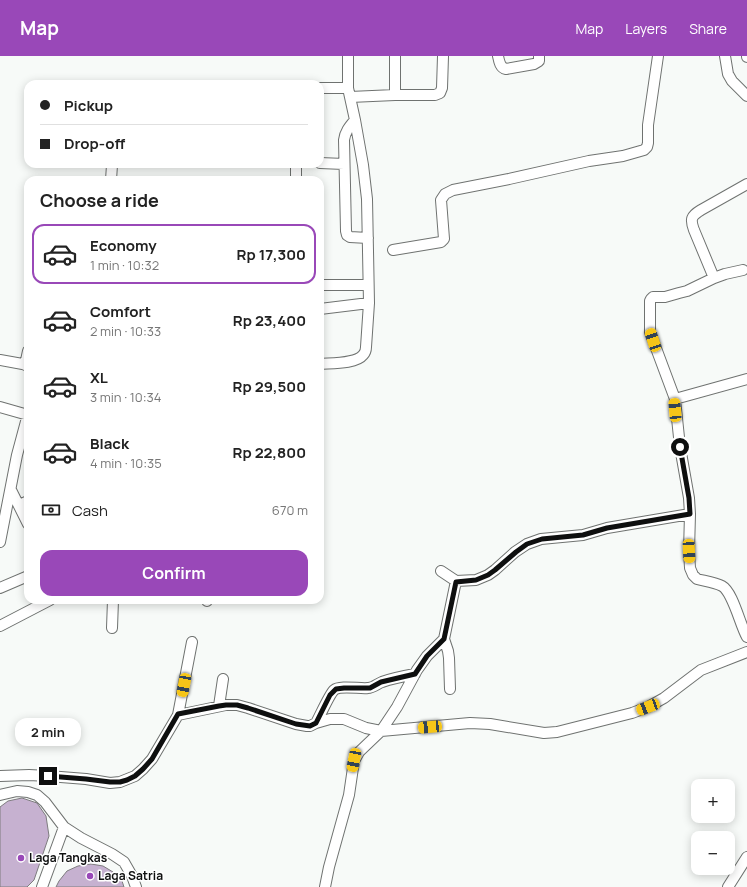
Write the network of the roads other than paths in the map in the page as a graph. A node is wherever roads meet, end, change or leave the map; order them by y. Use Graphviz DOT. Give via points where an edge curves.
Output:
graph roads {
  1 [pos="348,56"];
  2 [pos="395,56"];
  3 [pos="443,56"];
  4 [pos="498,56"];
  5 [pos="539,56"];
  6 [pos="658,56"];
  7 [pos="725,56"];
  8 [pos="324,89"];
  9 [pos="349,93"];
  10 [pos="394,94"];
  11 [pos="747,96"];
  12 [pos="355,120"];
  13 [pos="324,163"];
  14 [pos="344,164"];
  15 [pos="747,184"];
  16 [pos="368,238"];
  17 [pos="393,250"];
  18 [pos="743,270"];
  19 [pos="714,278"];
  20 [pos="324,285"];
  21 [pos="368,285"];
  22 [pos="369,303"];
  23 [pos="324,309"];
  24 [pos="0,360"];
  25 [pos="324,364"];
  26 [pos="24,365"];
  27 [pos="747,379"];
  28 [pos="674,399"];
  29 [pos="0,407"];
  30 [pos="24,413"];
  31 [pos="24,429"];
  32 [pos="10,490"];
  33 [pos="23,503"];
  34 [pos="690,514"];
  35 [pos="0,542"];
  36 [pos="441,571"];
  37 [pos="24,578"];
  38 [pos="456,582"];
  39 [pos="0,588"];
  40 [pos="42,604"];
  41 [pos="112,604"];
  42 [pos="0,626"];
  43 [pos="112,628"];
  44 [pos="747,638"];
  45 [pos="444,639"];
  46 [pos="192,642"];
  47 [pos="747,652"];
  48 [pos="415,674"];
  49 [pos="223,679"];
  50 [pos="450,689"];
  51 [pos="219,706"];
  52 [pos="178,714"];
  53 [pos="316,723"];
  54 [pos="381,731"];
  55 [pos="0,776"];
  56 [pos="0,795"];
  57 [pos="64,827"];
  58 [pos="747,857"];
  59 [pos="42,887"];
  60 [pos="136,887"];
  61 [pos="325,887"];
  62 [pos="728,887"];
  1 -- 9 [label="street"];
  2 -- 10 [label="street"];
  3 -- 10 [label="street" via="443,81 440,93"];
  4 -- 5 [label="street" via="503,68 534,64 539,61"];
  6 -- 17 [label="street" via="648,142 644,150 453,190 445,194 442,200 444,239 441,242"];
  7 -- 11 [label="street" via="728,74"];
  8 -- 9 [label="street"];
  9 -- 10 [label="street"];
  9 -- 12 [label="street"];
  12 -- 14 [label="street" via="345,134"];
  12 -- 16 [label="street" via="367,199"];
  13 -- 14 [label="street"];
  14 -- 16 [label="street" via="346,231 350,237"];
  15 -- 19 [label="street" via="694,214 692,218 692,225"];
  16 -- 21 [label="street"];
  18 -- 19 [label="street"];
  19 -- 28 [label="street" via="687,291 653,298 650,301 650,332"];
  20 -- 21 [label="street"];
  21 -- 22 [label="street"];
  22 -- 23 [label="street"];
  22 -- 25 [label="street" via="366,352 358,359"];
  24 -- 26 [label="street"];
  27 -- 28 [label="street"];
  28 -- 34 [label="street"];
  29 -- 30 [label="street"];
  31 -- 32 [label="street"];
  32 -- 33 [label="street"];
  32 -- 35 [label="street"];
  34 -- 38 [label="street" via="607,528 583,535 542,539 527,544 488,575 476,580"];
  34 -- 44 [label="street" via="691,572 697,579 725,588"];
  36 -- 38 [label="street"];
  37 -- 39 [label="street"];
  38 -- 45 [label="street"];
  40 -- 42 [label="street"];
  41 -- 43 [label="street"];
  45 -- 48 [label="street" via="427,656"];
  45 -- 50 [label="street" via="449,658"];
  46 -- 52 [label="street"];
  47 -- 54 [label="street" via="701,670 648,707 557,732 544,733 470,723"];
  48 -- 53 [label="street" via="381,682 370,688 336,689 330,695"];
  48 -- 54 [label="street"];
  49 -- 51 [label="street"];
  51 -- 52 [label="street"];
  51 -- 53 [label="street" via="248,708 307,726"];
  52 -- 55 [label="street" via="152,759 135,776 120,782 35,775"];
  53 -- 54 [label="street" via="337,719"];
  54 -- 61 [label="street" via="354,760 349,795"];
  56 -- 57 [label="street" via="17,791 37,795"];
  57 -- 59 [label="street"];
  57 -- 60 [label="street" via="124,862"];
  58 -- 62 [label="street"];
}
